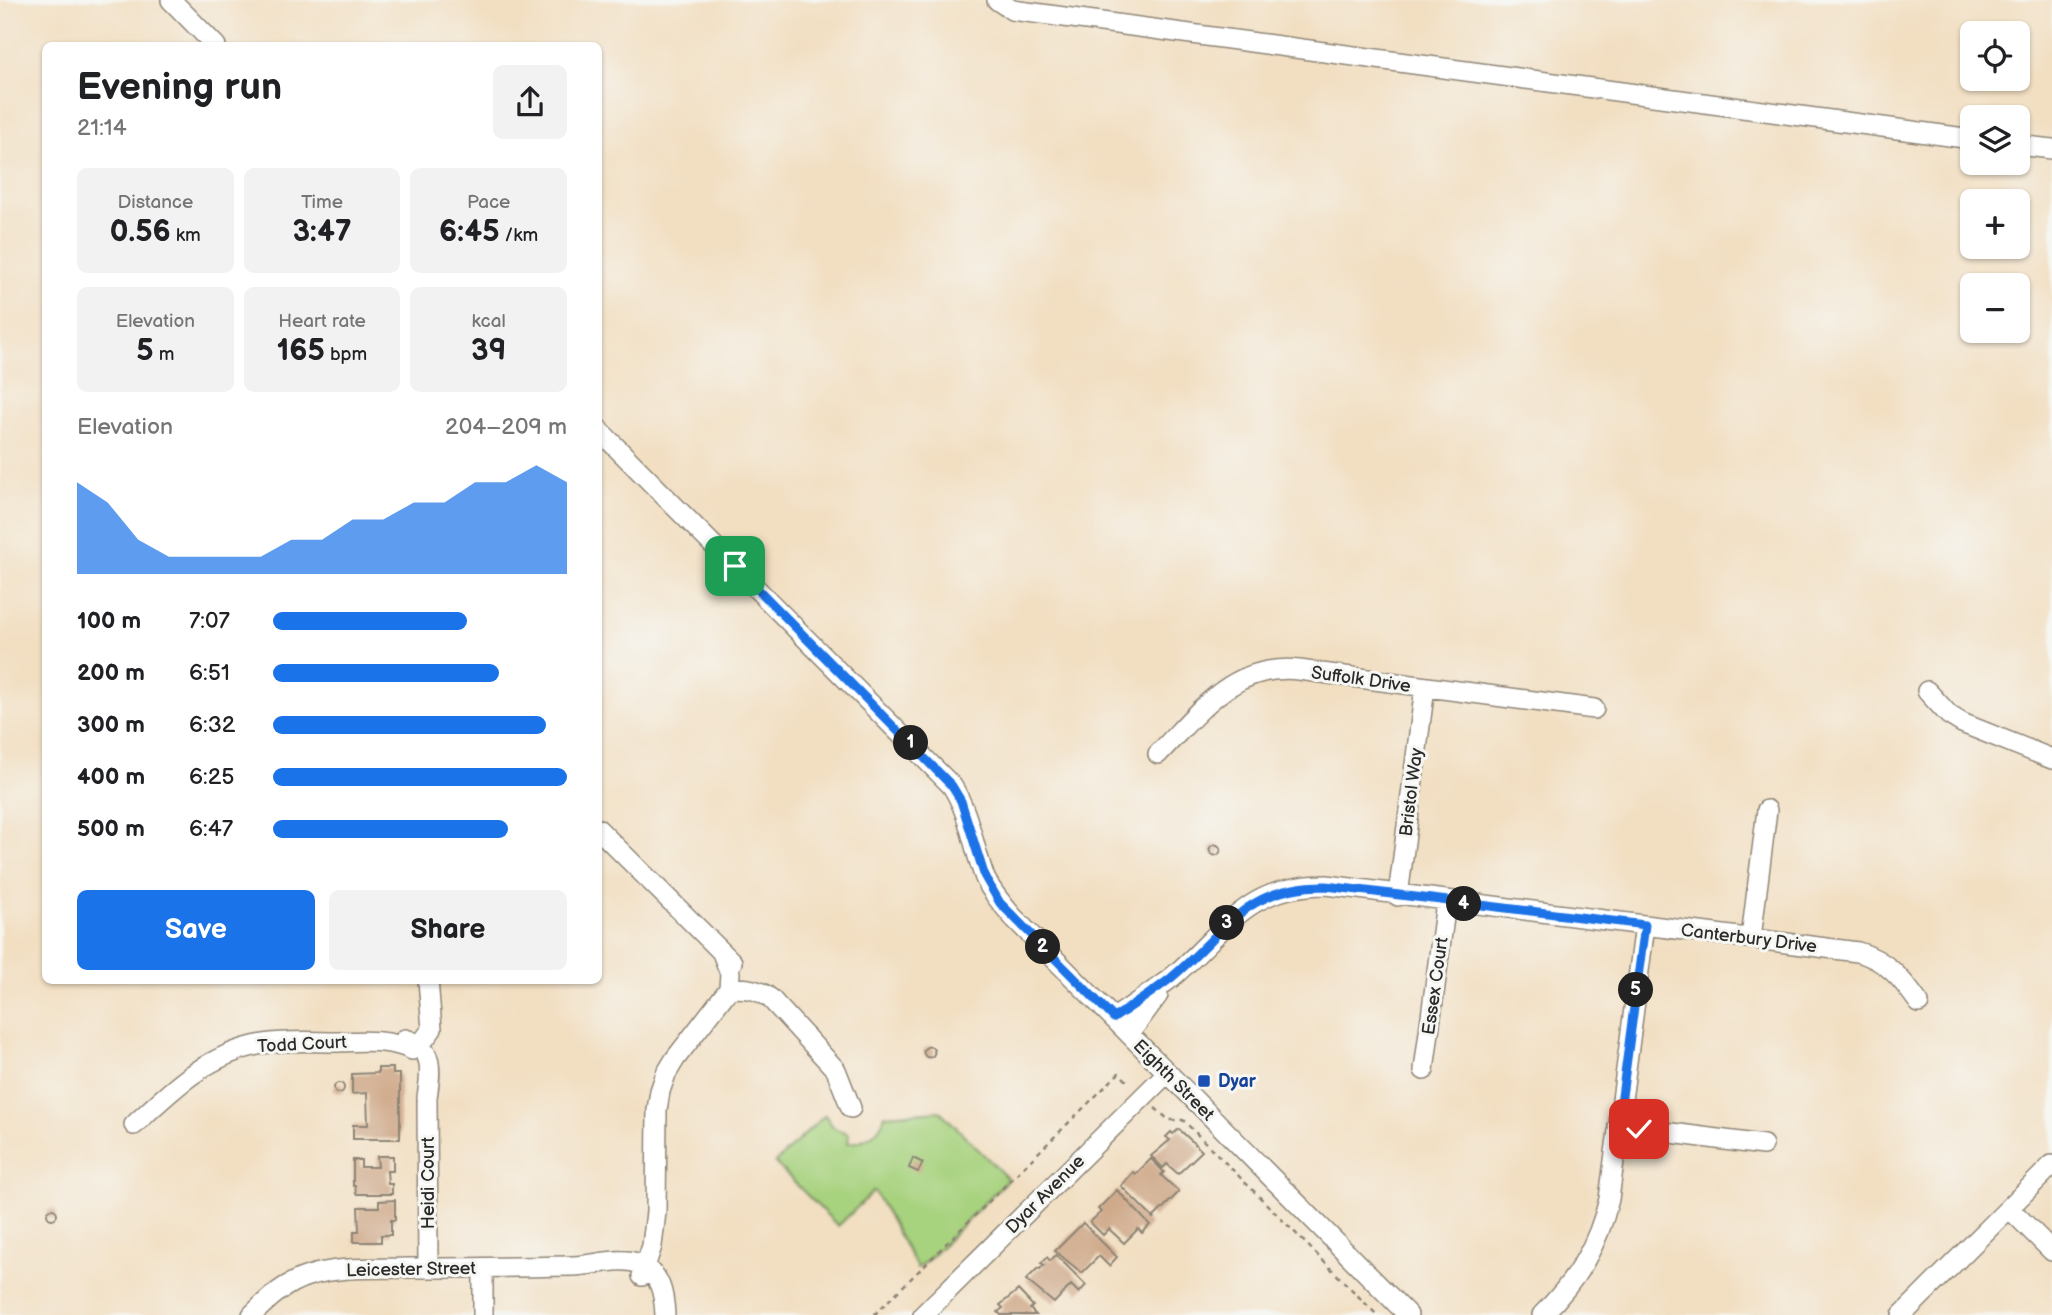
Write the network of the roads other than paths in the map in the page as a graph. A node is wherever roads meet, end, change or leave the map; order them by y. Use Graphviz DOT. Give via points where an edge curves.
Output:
graph roads {
  1 [pos="171,0"];
  2 [pos="997,0"];
  3 [pos="212,42"];
  4 [pos="1960,137"];
  5 [pos="2030,146"];
  6 [pos="2052,149"];
  7 [pos="602,433"];
  8 [pos="1425,687"];
  9 [pos="1927,691"];
  10 [pos="1594,709"];
  11 [pos="1158,754"];
  12 [pos="2052,759"];
  13 [pos="1767,810"];
  14 [pos="602,833"];
  15 [pos="1398,896"];
  16 [pos="1446,902"];
  17 [pos="1645,925"];
  18 [pos="1751,939"];
  19 [pos="1171,977"];
  20 [pos="428,984"];
  21 [pos="735,990"];
  22 [pos="1919,1003"];
  23 [pos="1114,1018"];
  24 [pos="1129,1034"];
  25 [pos="415,1045"];
  26 [pos="1424,1070"];
  27 [pos="1167,1073"];
  28 [pos="850,1108"];
  29 [pos="134,1125"];
  30 [pos="1618,1126"];
  31 [pos="1763,1145"];
  32 [pos="2052,1165"];
  33 [pos="2009,1208"];
  34 [pos="2052,1251"];
  35 [pos="428,1268"];
  36 [pos="483,1268"];
  37 [pos="646,1273"];
  38 [pos="251,1315"];
  39 [pos="483,1315"];
  40 [pos="655,1315"];
  41 [pos="665,1315"];
  42 [pos="923,1315"];
  43 [pos="1408,1315"];
  44 [pos="1542,1315"];
  45 [pos="1902,1315"];
  1 -- 3 [label="street"];
  2 -- 4 [label="street" via="1012,10"];
  5 -- 6 [label="street"];
  7 -- 23 [label="street, Eighth Street" via="946,779 961,801 985,877 1000,903"];
  8 -- 10 [label="street, Suffolk Drive"];
  8 -- 11 [label="street, Suffolk Drive" via="1299,670 1250,674 1217,695"];
  8 -- 15 [label="street, Bristol Way"];
  9 -- 12 [label="street" via="1962,723"];
  13 -- 18 [label="street"];
  14 -- 21 [label="street" via="722,953"];
  15 -- 16 [label="street, Canterbury Drive"];
  15 -- 19 [label="street, Canterbury Drive" via="1326,886 1276,892 1242,911"];
  16 -- 17 [label="street, Canterbury Drive"];
  16 -- 26 [label="street, Essex Court"];
  17 -- 18 [label="street, Canterbury Drive"];
  17 -- 30 [label="street"];
  18 -- 22 [label="street, Canterbury Drive" via="1872,956 1897,973"];
  19 -- 23 [label="street, Canterbury Drive"];
  19 -- 24 [label="street, Canterbury Drive"];
  20 -- 25 [label="street" via="430,1011"];
  21 -- 28 [label="street" via="781,1012 836,1070"];
  21 -- 37 [label="street" via="675,1059 660,1091 656,1212"];
  23 -- 24 [label="street, Eighth Street"];
  24 -- 27 [label="street, Eighth Street"];
  25 -- 29 [label="street, Todd Court" via="284,1042 242,1049 187,1077"];
  25 -- 35 [label="street, Heidi Court" via="427,1097"];
  27 -- 42 [label="street, Dyar Avenue"];
  27 -- 43 [label="street, Eighth Street"];
  30 -- 31 [label="street"];
  30 -- 44 [label="street" via="1609,1199 1596,1243 1572,1284"];
  32 -- 33 [label="street"];
  33 -- 34 [label="street"];
  33 -- 45 [label="street"];
  35 -- 36 [label="street, Leicester Street"];
  35 -- 38 [label="street, Leicester Street" via="349,1269 306,1276"];
  36 -- 37 [label="street, Leicester Street" via="585,1266"];
  36 -- 39 [label="street"];
  37 -- 40 [label="street"];
  37 -- 41 [label="street" via="661,1287"];
}
